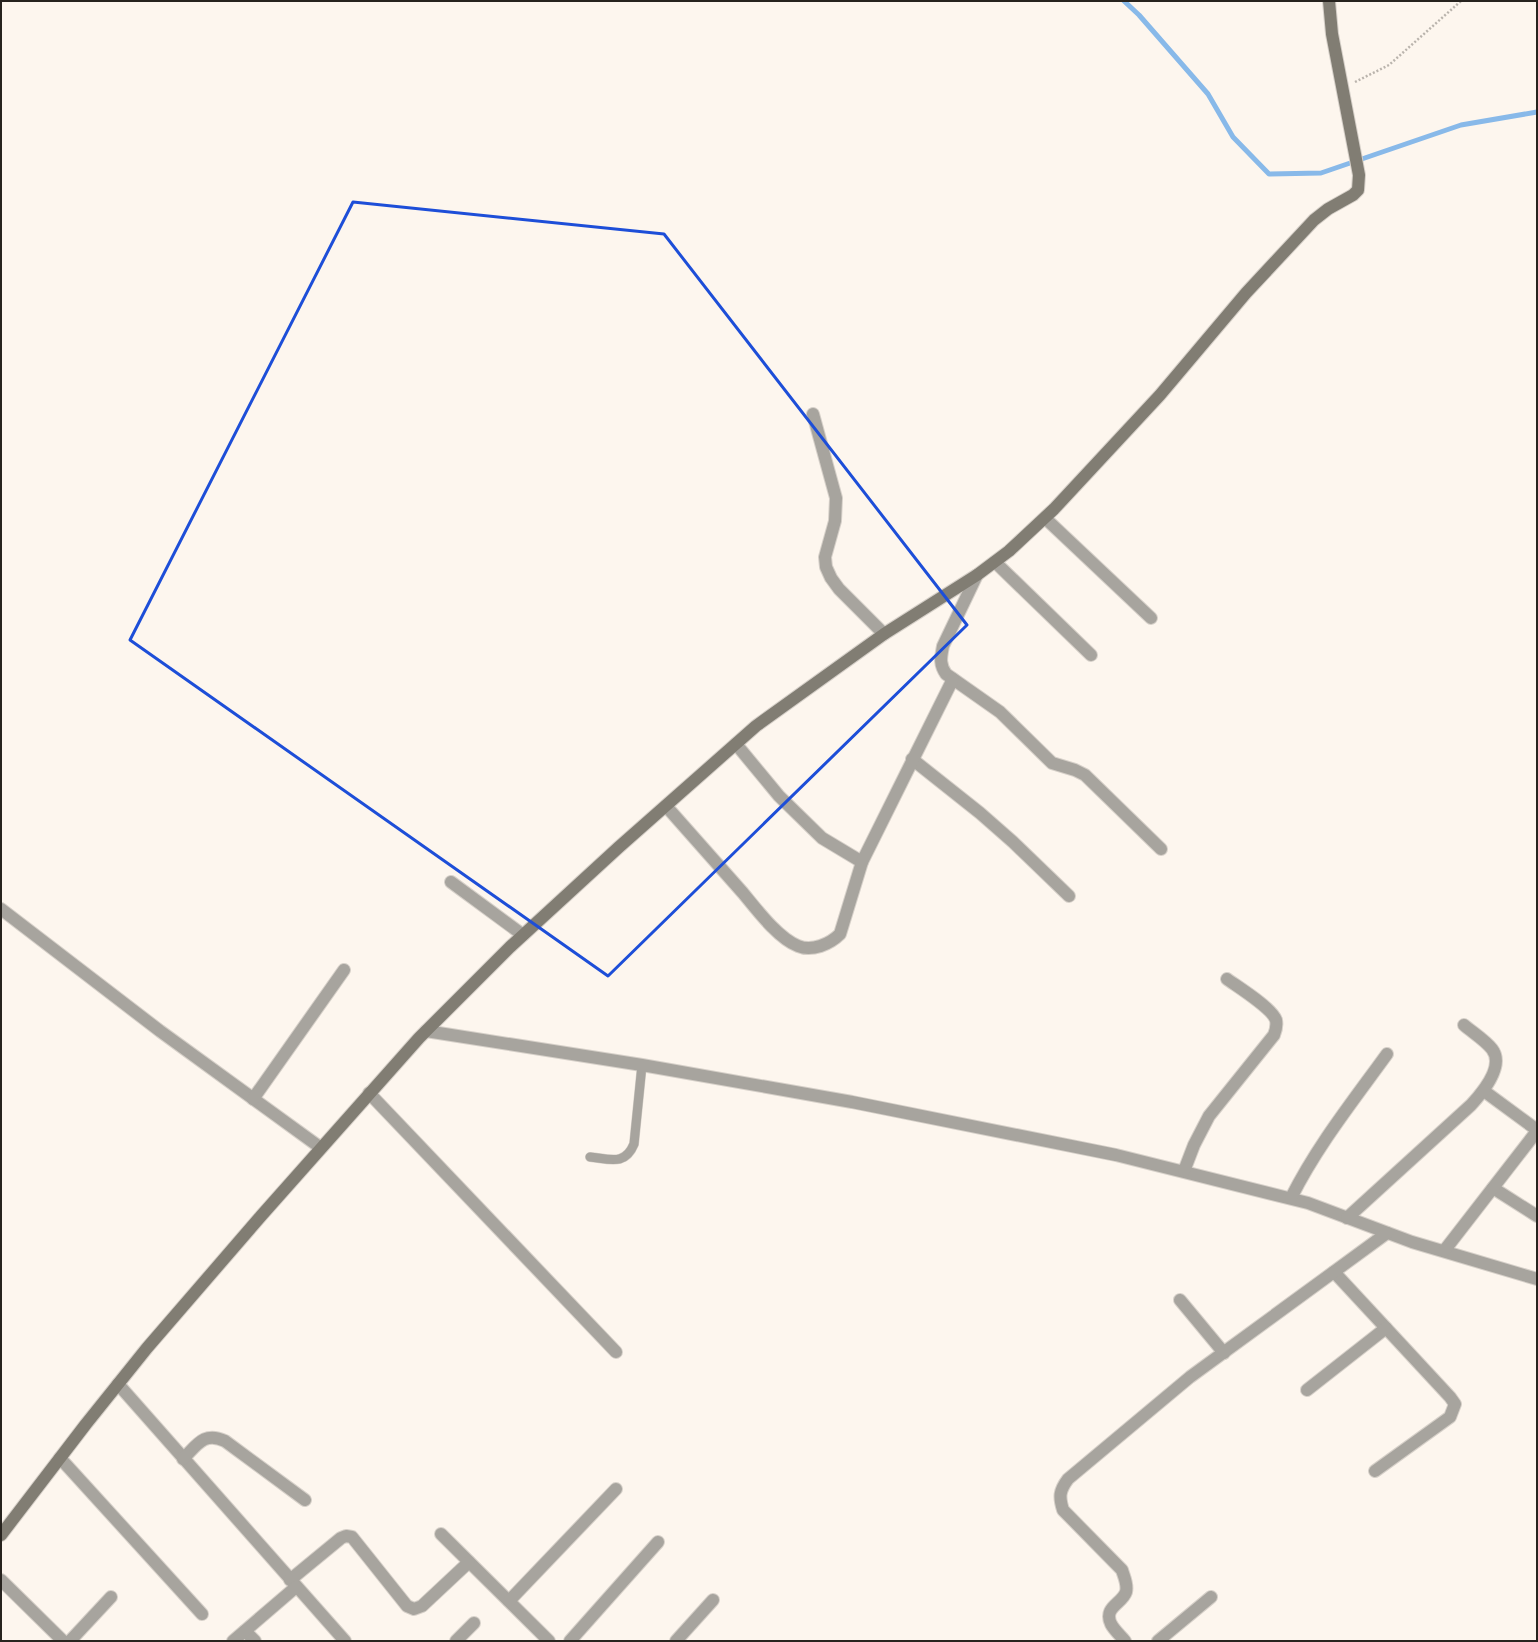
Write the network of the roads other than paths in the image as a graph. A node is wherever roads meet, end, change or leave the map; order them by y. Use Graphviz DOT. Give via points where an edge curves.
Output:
graph roads {
  1 [pos="1329,1"];
  2 [pos="813,414"];
  3 [pos="1045,518"];
  4 [pos="995,562"];
  5 [pos="977,575"];
  6 [pos="1151,618"];
  7 [pos="884,634"];
  8 [pos="1091,654"];
  9 [pos="953,679"];
  10 [pos="736,744"];
  11 [pos="912,759"];
  12 [pos="666,806"];
  13 [pos="1161,849"];
  14 [pos="862,862"];
  15 [pos="451,882"];
  16 [pos="1069,896"];
  17 [pos="1,909"];
  18 [pos="523,935"];
  19 [pos="344,970"];
  20 [pos="1228,979"];
  21 [pos="1464,1025"];
  22 [pos="426,1031"];
  23 [pos="1387,1054"];
  24 [pos="642,1065"];
  25 [pos="1484,1091"];
  26 [pos="369,1093"];
  27 [pos="253,1099"];
  28 [pos="1535,1136"];
  29 [pos="320,1148"];
  30 [pos="590,1157"];
  31 [pos="1184,1171"];
  32 [pos="1493,1188"];
  33 [pos="1291,1198"];
  34 [pos="1537,1216"];
  35 [pos="1347,1218"];
  36 [pos="1387,1233"];
  37 [pos="1444,1251"];
  38 [pos="1334,1272"];
  39 [pos="1537,1279"];
  40 [pos="1180,1300"];
  41 [pos="1386,1328"];
  42 [pos="616,1352"];
  43 [pos="1224,1353"];
  44 [pos="118,1384"];
  45 [pos="1307,1390"];
  46 [pos="60,1458"];
  47 [pos="183,1459"];
  48 [pos="1375,1471"];
  49 [pos="616,1489"];
  50 [pos="305,1500"];
  51 [pos="441,1534"];
  52 [pos="1,1535"];
  53 [pos="658,1542"];
  54 [pos="470,1562"];
  55 [pos="1,1580"];
  56 [pos="293,1583"];
  57 [pos="111,1597"];
  58 [pos="1211,1597"];
  59 [pos="713,1600"];
  60 [pos="509,1601"];
  61 [pos="202,1614"];
  62 [pos="474,1623"];
  63 [pos="245,1631"];
  64 [pos="64,1641"];
  65 [pos="70,1641"];
  66 [pos="233,1641"];
  67 [pos="255,1641"];
  68 [pos="345,1641"];
  69 [pos="456,1641"];
  70 [pos="549,1641"];
  71 [pos="570,1641"];
  72 [pos="676,1641"];
  73 [pos="1125,1641"];
  74 [pos="1158,1641"];
  1 -- 3 [label="street" via="1332,34 1359,175 1358,190 1328,209 1306,229 1246,293 1160,395"];
  2 -- 7 [label="street" via="836,498 835,520 825,557 826,567 830,578 839,589"];
  3 -- 4 [label="street"];
  3 -- 6 [label="street"];
  4 -- 5 [label="street"];
  4 -- 8 [label="street"];
  5 -- 7 [label="street"];
  5 -- 9 [label="street" via="943,646 940,658 941,667"];
  7 -- 10 [label="street" via="756,726"];
  9 -- 11 [label="street"];
  9 -- 13 [label="street" via="1000,712 1052,763 1085,775"];
  10 -- 12 [label="street"];
  10 -- 14 [label="street" via="779,796 822,838"];
  11 -- 14 [label="street"];
  11 -- 16 [label="street" via="1008,837"];
  12 -- 14 [label="street" via="769,923 789,942 799,947 822,946 840,934"];
  12 -- 18 [label="street"];
  15 -- 18 [label="street"];
  17 -- 27 [label="street" via="154,1027"];
  18 -- 22 [label="street"];
  19 -- 27 [label="street"];
  20 -- 31 [label="street" via="1269,1011 1276,1018 1277,1026 1274,1035 1209,1116"];
  21 -- 25 [label="street" via="1492,1049 1496,1058"];
  22 -- 24 [label="street"];
  22 -- 26 [label="street"];
  23 -- 33 [label="street" via="1319,1148"];
  24 -- 30 [label="lane" via="634,1144 630,1152 625,1158 616,1160"];
  24 -- 31 [label="street" via="980,1127"];
  25 -- 28 [label="street"];
  25 -- 35 [label="street"];
  26 -- 29 [label="street"];
  26 -- 42 [label="street"];
  27 -- 29 [label="street"];
  28 -- 32 [label="street"];
  29 -- 44 [label="street"];
  31 -- 33 [label="street"];
  32 -- 34 [label="street"];
  32 -- 37 [label="street"];
  33 -- 35 [label="street"];
  35 -- 36 [label="street"];
  36 -- 37 [label="street"];
  36 -- 38 [label="street"];
  37 -- 39 [label="street"];
  38 -- 41 [label="street"];
  38 -- 43 [label="street"];
  40 -- 43 [label="street"];
  41 -- 45 [label="street"];
  41 -- 48 [label="street" via="1455,1404 1450,1417"];
  43 -- 73 [label="street" via="1190,1377 1068,1479 1060,1489 1063,1510 1122,1570 1126,1591 1113,1605 1109,1617 1111,1624"];
  44 -- 46 [label="street"];
  44 -- 47 [label="street"];
  46 -- 52 [label="street"];
  46 -- 61 [label="street"];
  47 -- 50 [label="street" via="201,1441 216,1436 225,1440"];
  47 -- 56 [label="street"];
  49 -- 60 [label="street"];
  51 -- 54 [label="street"];
  53 -- 71 [label="street"];
  54 -- 56 [label="street" via="422,1606 414,1608 407,1606 352,1536 346,1536"];
  54 -- 60 [label="street"];
  55 -- 64 [label="street"];
  56 -- 63 [label="street"];
  56 -- 68 [label="street"];
  57 -- 65 [label="street"];
  58 -- 74 [label="street"];
  59 -- 72 [label="street"];
  60 -- 70 [label="street"];
  62 -- 69 [label="street"];
  63 -- 66 [label="street"];
  63 -- 67 [label="street"];
}
